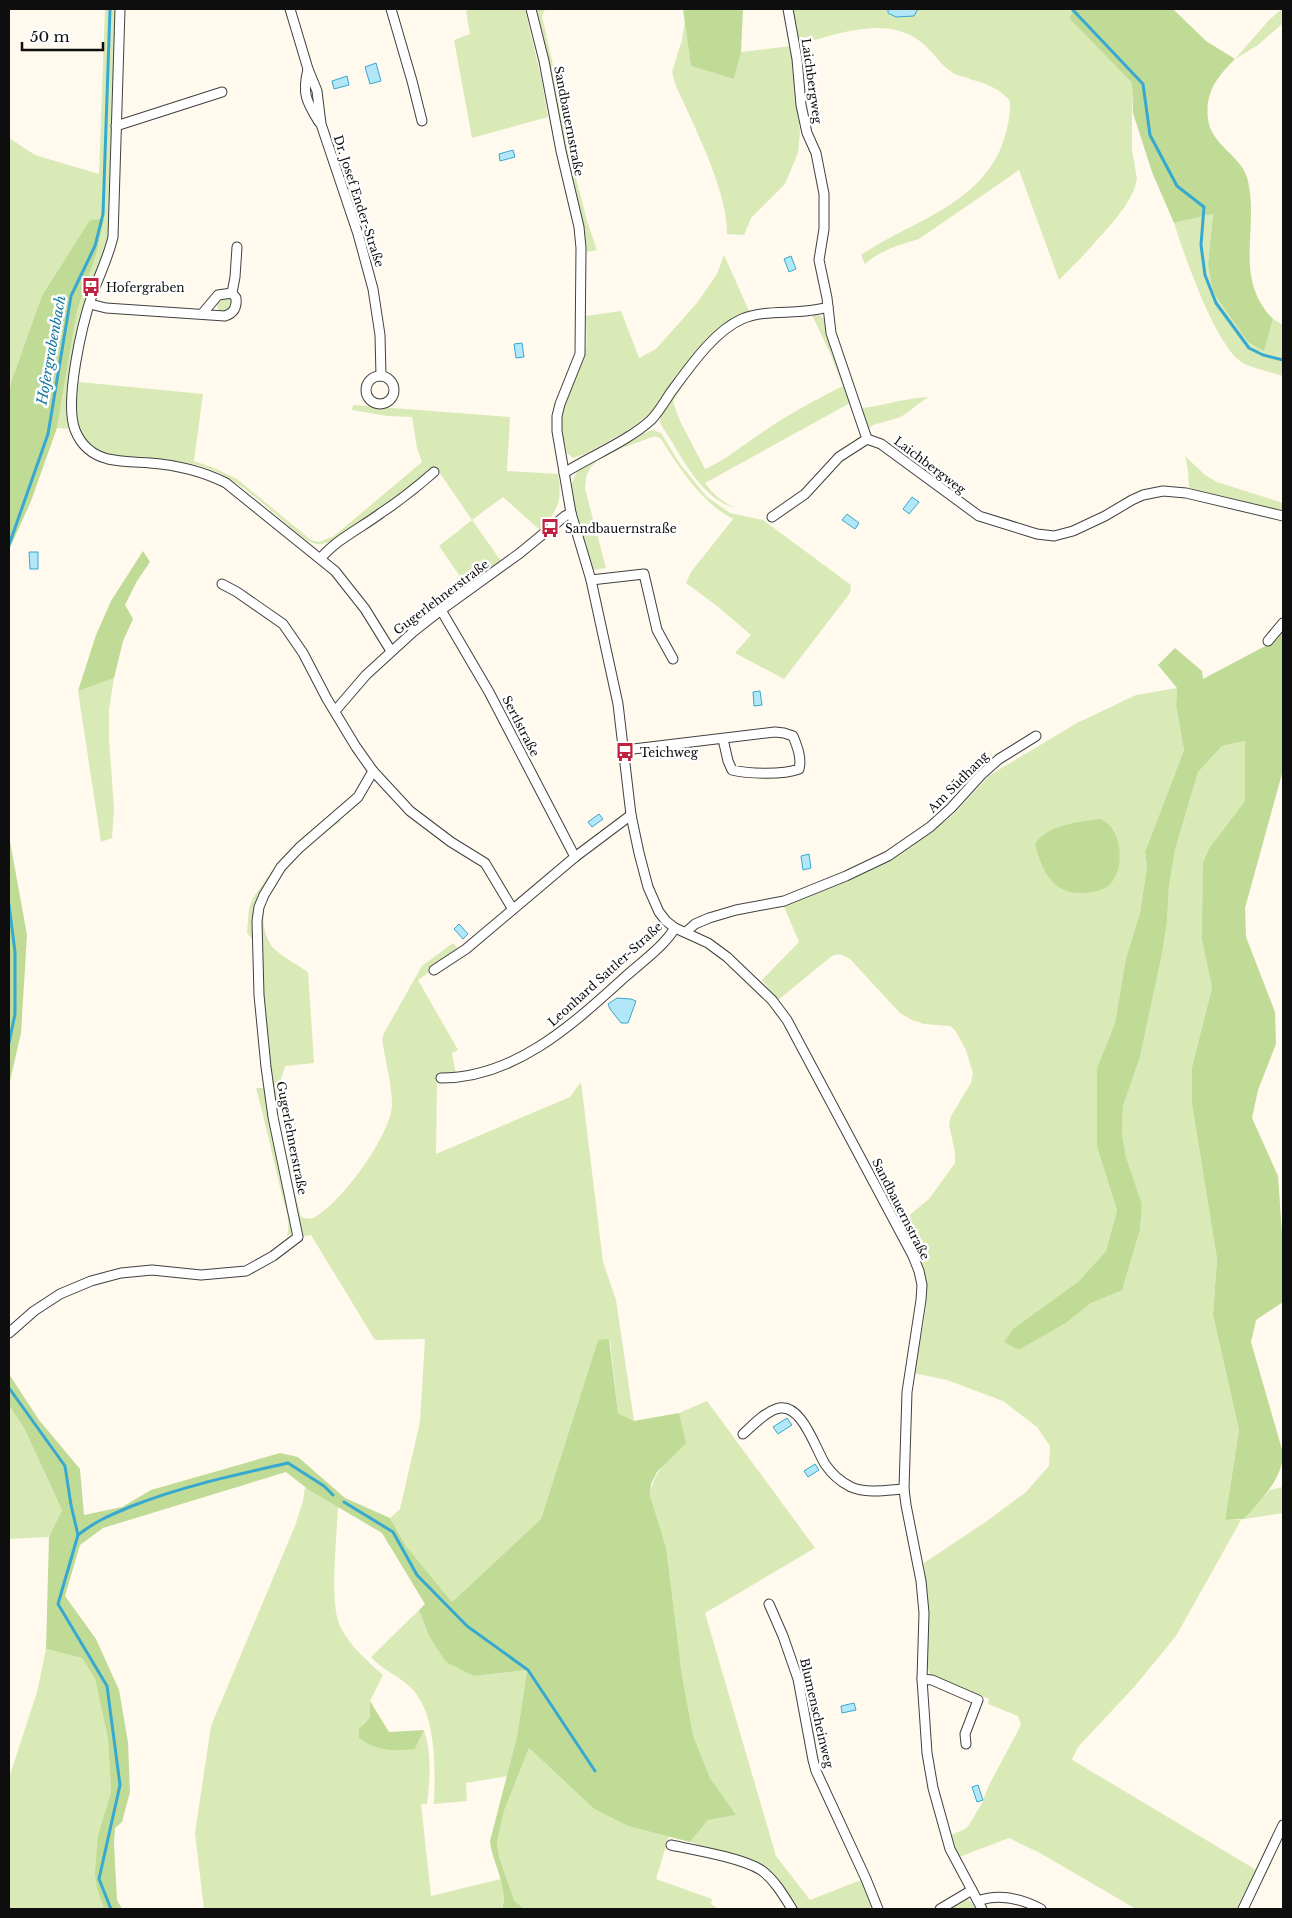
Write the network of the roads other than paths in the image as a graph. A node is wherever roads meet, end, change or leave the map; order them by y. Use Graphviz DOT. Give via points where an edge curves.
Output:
graph roads {
  1 [pos="120,9"];
  2 [pos="290,9"];
  3 [pos="391,9"];
  4 [pos="531,9"];
  5 [pos="788,9"];
  6 [pos="222,92"];
  7 [pos="422,121"];
  8 [pos="116,126"];
  9 [pos="237,247"];
  10 [pos="232,293"];
  11 [pos="90,304"];
  12 [pos="828,307"];
  13 [pos="202,314"];
  14 [pos="381,376"];
  15 [pos="867,440"];
  16 [pos="434,472"];
  17 [pos="564,473"];
  18 [pos="571,513"];
  19 [pos="1283,516"];
  20 [pos="772,517"];
  21 [pos="321,558"];
  22 [pos="590,580"];
  23 [pos="222,584"];
  24 [pos="441,610"];
  25 [pos="1283,623"];
  26 [pos="1268,641"];
  27 [pos="391,651"];
  28 [pos="673,659"];
  29 [pos="336,711"];
  30 [pos="1036,736"];
  31 [pos="723,739"];
  32 [pos="625,750"];
  33 [pos="373,771"];
  34 [pos="631,815"];
  35 [pos="574,856"];
  36 [pos="512,908"];
  37 [pos="675,928"];
  38 [pos="686,932"];
  39 [pos="434,970"];
  40 [pos="441,1078"];
  41 [pos="9,1333"];
  42 [pos="743,1434"];
  43 [pos="904,1489"];
  44 [pos="769,1604"];
  45 [pos="922,1680"];
  46 [pos="966,1744"];
  47 [pos="1283,1825"];
  48 [pos="671,1845"];
  49 [pos="972,1890"];
  50 [pos="980,1905"];
  51 [pos="792,1909"];
  52 [pos="878,1909"];
  53 [pos="940,1909"];
  54 [pos="1041,1909"];
  55 [pos="1242,1909"];
  1 -- 8 [label="street"];
  2 -- 14 [label="street, Dr. Josef Ender-Straße" via="308,68 304,91 307,102 320,124 358,234 373,289 380,335"];
  3 -- 7 [label="street"];
  4 -- 17 [label="street, Sandbauernstraße" via="581,248 580,354 557,416"];
  5 -- 12 [label="street, Laichbergweg" via="797,59 800,105 816,153 824,194 824,229 819,260"];
  6 -- 8 [label="street"];
  8 -- 11 [label="street" via="112,238"];
  9 -- 10 [label="street"];
  10 -- 13 [label="street" via="218,295"];
  10 -- 13 [label="street" via="236,304 230,314"];
  11 -- 13 [label="street" via="106,308"];
  11 -- 21 [label="street" via="72,392 75,428 87,448 106,459 172,466 209,474 226,483"];
  12 -- 15 [label="street, Laichbergweg" via="831,333"];
  12 -- 17 [label="street" via="792,313 763,313 742,319 727,328 685,373 653,418 638,431"];
  15 -- 19 [label="street, Laichbergweg" via="881,444 979,516 1037,534 1054,536 1073,531 1132,500 1163,491 1186,493"];
  15 -- 20 [label="street" via="839,457 805,494"];
  16 -- 21 [label="street" via="330,547"];
  17 -- 18 [label="street, Sandbauernstraße"];
  18 -- 22 [label="street, Sandbauernstraße"];
  18 -- 24 [label="street, Gugerlehnerstraße"];
  21 -- 27 [label="street" via="351,589"];
  22 -- 28 [label="street" via="644,574 657,630"];
  22 -- 32 [label="street, Sandbauernstraße"];
  23 -- 29 [label="street" via="283,624"];
  24 -- 27 [label="street, Gugerlehnerstraße"];
  24 -- 35 [label="street, Sertlstraße" via="489,692"];
  25 -- 26 [label="street"];
  27 -- 29 [label="street, Gugerlehnerstraße" via="358,682"];
  29 -- 33 [label="street"];
  30 -- 38 [label="street, Am Südhang" via="999,759 951,808 888,856 784,901 709,918 694,924"];
  31 -- 31 [label="street" via="775,732 793,736 798,747 798,769 790,772 732,770"];
  31 -- 32 [label="street"];
  32 -- 34 [label="street, Sandbauernstraße"];
  33 -- 36 [label="street" via="410,811 485,863"];
  33 -- 41 [label="street, Gugerlehnerstraße" via="358,797 281,867 264,895 258,914 258,963 266,1067 298,1236 246,1272 201,1274 152,1270 121,1272 91,1281 60,1294"];
  34 -- 35 [label="street"];
  34 -- 37 [label="street, Sandbauernstraße" via="648,886 659,912"];
  35 -- 36 [label="street"];
  36 -- 39 [label="street" via="466,949"];
  37 -- 38 [label="street, Sandbauernstraße"];
  37 -- 40 [label="street, Leonhard Sattler-Straße" via="619,982 543,1045 488,1070 460,1078"];
  38 -- 43 [label="street, Sandbauernstraße" via="708,943 738,968 772,1000 787,1020 919,1270 921,1300 907,1392"];
  42 -- 43 [label="street" via="767,1413 778,1408 790,1408 800,1416 826,1466 841,1481 866,1490"];
  43 -- 45 [label="street, Sandbauernstraße" via="921,1581 924,1613"];
  44 -- 52 [label="street, Blumenscheinweg" via="798,1679 815,1766"];
  45 -- 46 [label="street" via="932,1680 978,1700 966,1734"];
  45 -- 49 [label="street, Sandbauernstraße" via="927,1754 933,1788 950,1849"];
  47 -- 55 [label="street"];
  48 -- 51 [label="street" via="739,1861 762,1870"];
  49 -- 50 [label="street, Sandbauernstraße"];
  49 -- 53 [label="street"];
  50 -- 54 [label="street" via="991,1897 1018,1899"];
}
